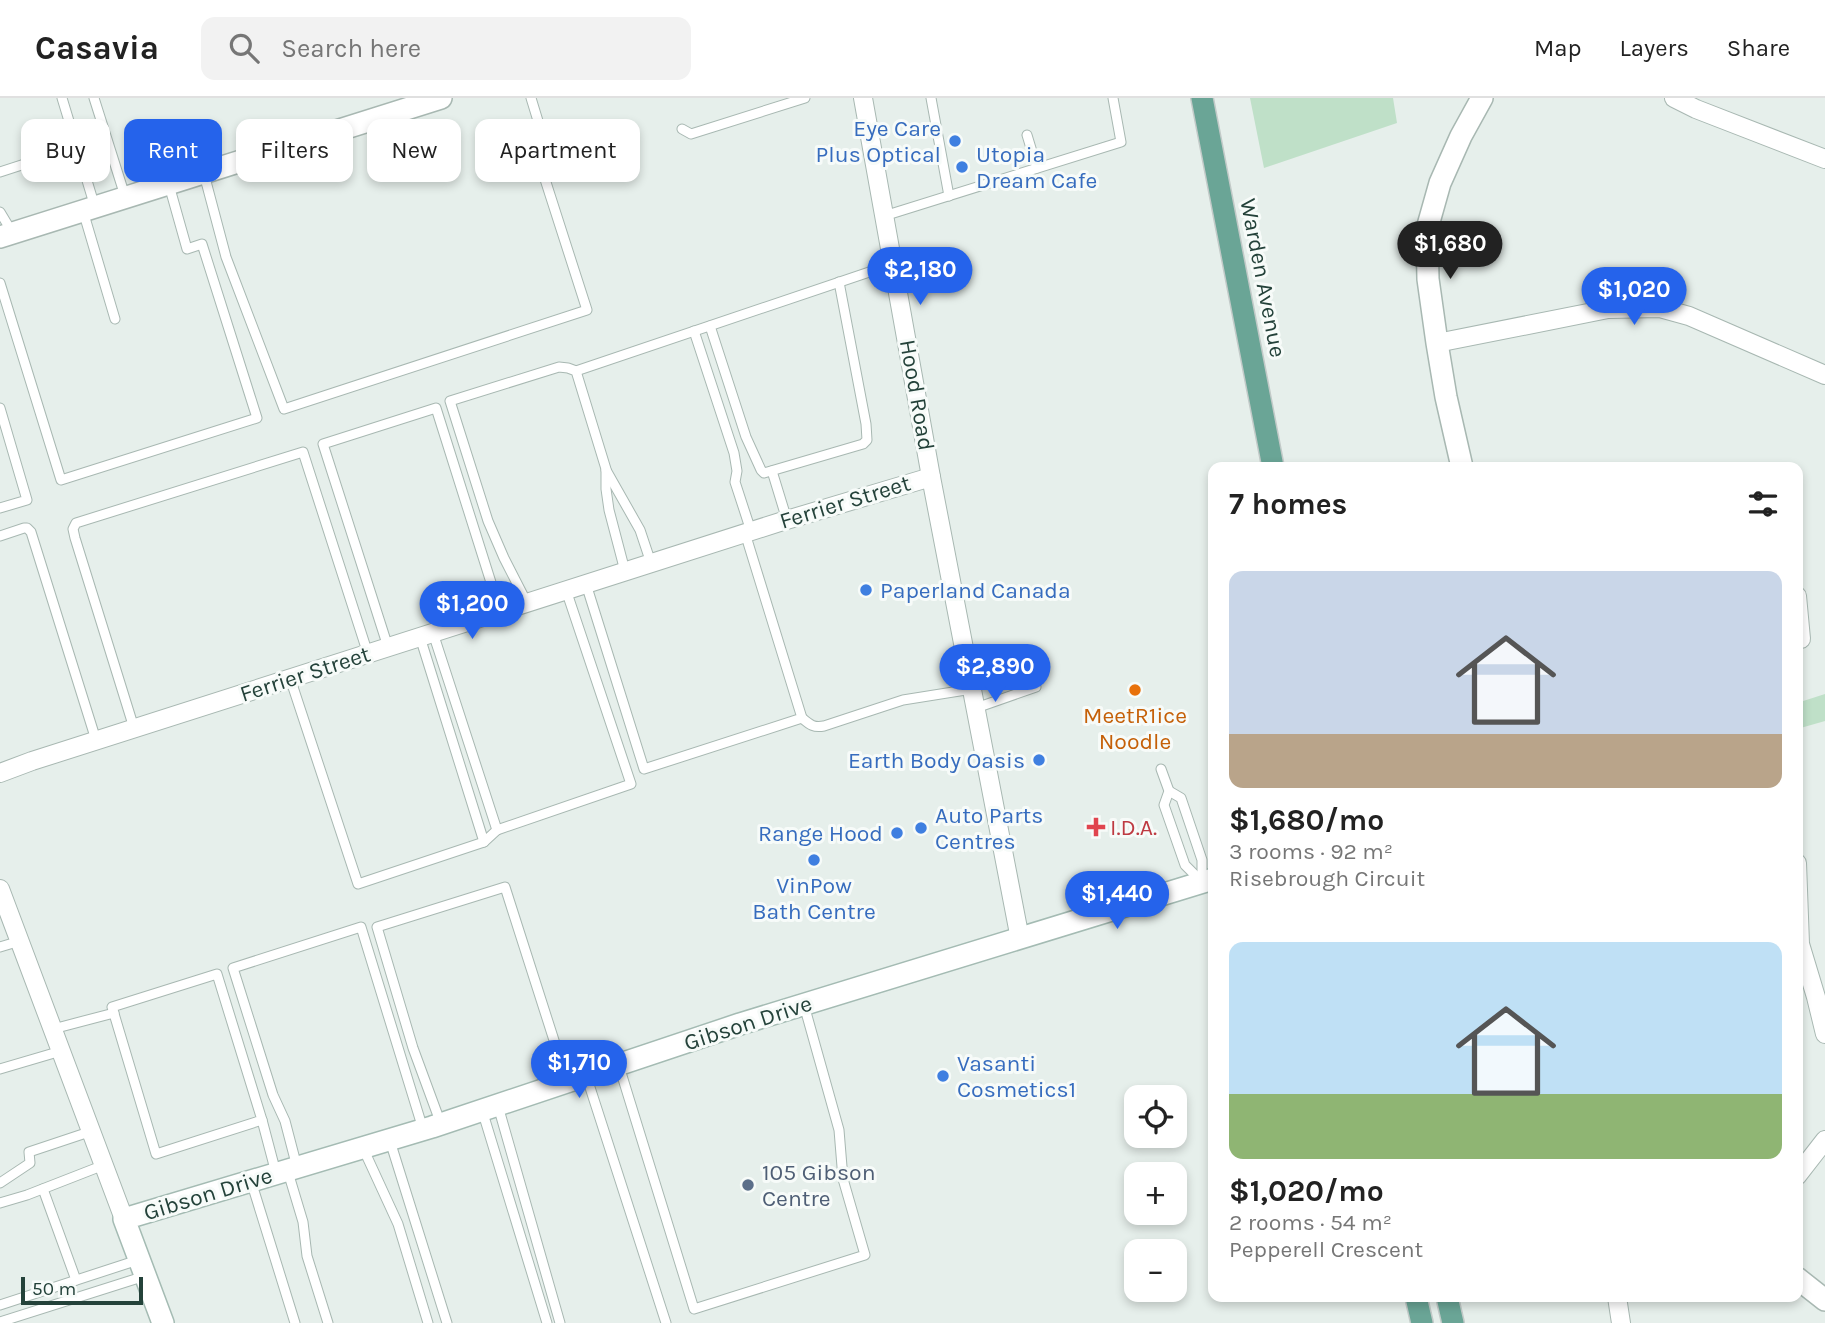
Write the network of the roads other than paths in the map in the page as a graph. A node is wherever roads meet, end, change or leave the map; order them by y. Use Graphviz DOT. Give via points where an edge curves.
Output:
graph roads {
  1 [pos="62,98"];
  2 [pos="94,98"];
  3 [pos="441,98"];
  4 [pos="531,98"];
  5 [pos="805,98"];
  6 [pos="863,98"];
  7 [pos="931,98"];
  8 [pos="1113,98"];
  9 [pos="1202,98"];
  10 [pos="1482,98"];
  11 [pos="1674,98"];
  12 [pos="68,119"];
  13 [pos="682,129"];
  14 [pos="1027,135"];
  15 [pos="1825,159"];
  16 [pos="21,165"];
  17 [pos="222,167"];
  18 [pos="1037,169"];
  19 [pos="0,172"];
  20 [pos="84,182"];
  21 [pos="175,182"];
  22 [pos="206,182"];
  23 [pos="168,184"];
  24 [pos="949,196"];
  25 [pos="126,197"];
  26 [pos="89,209"];
  27 [pos="0,212"];
  28 [pos="884,216"];
  29 [pos="6,235"];
  30 [pos="893,264"];
  31 [pos="839,282"];
  32 [pos="0,283"];
  33 [pos="115,318"];
  34 [pos="710,326"];
  35 [pos="694,331"];
  36 [pos="1437,343"];
  37 [pos="576,371"];
  38 [pos="1825,375"];
  39 [pos="450,401"];
  40 [pos="0,408"];
  41 [pos="436,408"];
  42 [pos="1272,462"];
  43 [pos="1461,462"];
  44 [pos="606,469"];
  45 [pos="772,471"];
  46 [pos="931,477"];
  47 [pos="0,508"];
  48 [pos="787,520"];
  49 [pos="748,532"];
  50 [pos="0,536"];
  51 [pos="651,563"];
  52 [pos="625,571"];
  53 [pos="586,584"];
  54 [pos="566,590"];
  55 [pos="527,603"];
  56 [pos="500,611"];
  57 [pos="427,635"];
  58 [pos="388,647"];
  59 [pos="368,654"];
  60 [pos="290,678"];
  61 [pos="1036,687"];
  62 [pos="972,689"];
  63 [pos="976,708"];
  64 [pos="802,719"];
  65 [pos="134,728"];
  66 [pos="96,740"];
  67 [pos="1161,769"];
  68 [pos="0,773"];
  69 [pos="1169,791"];
  70 [pos="496,830"];
  71 [pos="484,842"];
  72 [pos="1207,881"];
  73 [pos="0,889"];
  74 [pos="1020,939"];
  75 [pos="20,941"];
  76 [pos="0,947"];
  77 [pos="1803,954"];
  78 [pos="804,1005"];
  79 [pos="114,1013"];
  80 [pos="53,1029"];
  81 [pos="1825,1034"];
  82 [pos="61,1051"];
  83 [pos="618,1065"];
  84 [pos="0,1069"];
  85 [pos="577,1079"];
  86 [pos="489,1107"];
  87 [pos="262,1120"];
  88 [pos="432,1127"];
  89 [pos="92,1131"];
  90 [pos="389,1139"];
  91 [pos="1825,1140"];
  92 [pos="363,1147"];
  93 [pos="104,1165"];
  94 [pos="1803,1168"];
  95 [pos="287,1170"];
  96 [pos="251,1181"];
  97 [pos="0,1184"];
  98 [pos="43,1189"];
  99 [pos="0,1203"];
  100 [pos="124,1219"];
  101 [pos="142,1268"];
  102 [pos="76,1280"];
  103 [pos="1803,1283"];
  104 [pos="1825,1300"];
  105 [pos="1417,1302"];
  106 [pos="1448,1302"];
  107 [pos="1619,1302"];
  108 [pos="0,1305"];
  109 [pos="0,1322"];
  110 [pos="163,1323"];
  111 [pos="295,1323"];
  112 [pos="328,1323"];
  113 [pos="428,1323"];
  114 [pos="447,1323"];
  115 [pos="547,1323"];
  116 [pos="560,1323"];
  117 [pos="666,1323"];
  118 [pos="1422,1323"];
  119 [pos="1453,1323"];
  120 [pos="1621,1323"];
  1 -- 12 [label="lane"];
  2 -- 25 [label="lane"];
  3 -- 17 [label="main road"];
  4 -- 22 [label="lane" via="550,157 542,173 587,310 284,409 226,257"];
  5 -- 13 [label="lane" via="691,134"];
  6 -- 28 [label="street, Hood Road"];
  7 -- 24 [label="lane"];
  8 -- 18 [label="lane" via="1121,142"];
  9 -- 42 [label="main road, Warden Avenue"];
  10 -- 36 [label="main road" via="1440,183 1427,229"];
  11 -- 15 [label="street"];
  14 -- 18 [label="lane"];
  16 -- 19 [label="lane"];
  18 -- 24 [label="lane"];
  20 -- 26 [label="lane"];
  21 -- 23 [label="main road"];
  23 -- 25 [label="main road"];
  23 -- 32 [label="lane" via="187,249 202,244 257,418 61,480"];
  24 -- 28 [label="lane"];
  25 -- 26 [label="main road"];
  26 -- 29 [label="main road"];
  26 -- 33 [label="lane"];
  27 -- 29 [label="lane"];
  28 -- 30 [label="street, Hood Road"];
  30 -- 31 [label="lane"];
  30 -- 46 [label="street, Hood Road"];
  31 -- 34 [label="lane"];
  31 -- 45 [label="lane" via="867,440"];
  34 -- 35 [label="lane"];
  34 -- 45 [label="lane" via="746,437 761,470"];
  35 -- 37 [label="lane"];
  35 -- 49 [label="lane" via="733,453"];
  36 -- 38 [label="street" via="1608,309 1660,308"];
  36 -- 43 [label="main road"];
  37 -- 39 [label="lane" via="559,367"];
  37 -- 44 [label="lane"];
  39 -- 41 [label="lane"];
  39 -- 55 [label="lane" via="488,521"];
  40 -- 47 [label="lane" via="27,500"];
  41 -- 56 [label="lane"];
  41 -- 58 [label="lane" via="323,444"];
  44 -- 51 [label="lane"];
  44 -- 52 [label="lane" via="609,510"];
  45 -- 48 [label="lane"];
  46 -- 48 [label="street, Ferrier Street"];
  46 -- 62 [label="street, Hood Road"];
  48 -- 49 [label="street, Ferrier Street"];
  49 -- 51 [label="street, Ferrier Street"];
  49 -- 64 [label="lane"];
  50 -- 66 [label="lane" via="24,528 31,532"];
  51 -- 52 [label="street, Ferrier Street"];
  52 -- 53 [label="street, Ferrier Street"];
  53 -- 54 [label="street, Ferrier Street"];
  53 -- 64 [label="lane" via="644,769"];
  54 -- 55 [label="street, Ferrier Street"];
  54 -- 70 [label="lane" via="631,784"];
  55 -- 56 [label="street, Ferrier Street"];
  56 -- 57 [label="street, Ferrier Street"];
  57 -- 58 [label="street, Ferrier Street"];
  57 -- 70 [label="lane"];
  57 -- 71 [label="lane"];
  58 -- 59 [label="street, Ferrier Street"];
  59 -- 60 [label="street, Ferrier Street"];
  59 -- 65 [label="lane" via="303,452 75,523 75,538"];
  60 -- 65 [label="street, Ferrier Street"];
  60 -- 71 [label="lane" via="359,884"];
  61 -- 63 [label="lane"];
  62 -- 63 [label="street, Hood Road"];
  62 -- 64 [label="lane" via="904,700 824,726 810,726"];
  63 -- 74 [label="street, Hood Road"];
  65 -- 66 [label="street, Ferrier Street"];
  66 -- 68 [label="street, Ferrier Street"];
  67 -- 69 [label="lane"];
  69 -- 72 [label="lane" via="1181,799"];
  69 -- 72 [label="lane" via="1164,805 1185,865"];
  70 -- 71 [label="lane"];
  72 -- 74 [label="main road, Gibson Drive"];
  73 -- 75 [label="street"];
  74 -- 78 [label="main road, Gibson Drive"];
  75 -- 76 [label="lane"];
  75 -- 80 [label="street"];
  77 -- 81 [label="street"];
  78 -- 83 [label="main road, Gibson Drive"];
  78 -- 83 [label="lane" via="839,1130 843,1179 865,1255 694,1308"];
  79 -- 80 [label="lane"];
  79 -- 87 [label="lane" via="156,1154"];
  79 -- 87 [label="lane" via="112,1007 218,974"];
  80 -- 82 [label="street"];
  82 -- 84 [label="lane"];
  82 -- 89 [label="street"];
  83 -- 85 [label="main road, Gibson Drive"];
  85 -- 86 [label="main road, Gibson Drive"];
  85 -- 88 [label="lane" via="505,887 377,927"];
  85 -- 117 [label="lane"];
  86 -- 88 [label="main road, Gibson Drive"];
  86 -- 115 [label="lane"];
  86 -- 116 [label="lane"];
  87 -- 95 [label="lane"];
  88 -- 90 [label="main road, Gibson Drive"];
  88 -- 95 [label="lane" via="361,927 233,968 285,1121"];
  89 -- 93 [label="street"];
  89 -- 97 [label="lane" via="29,1152 30,1163"];
  90 -- 92 [label="main road, Gibson Drive"];
  90 -- 114 [label="lane"];
  91 -- 94 [label="street"];
  92 -- 95 [label="main road, Gibson Drive"];
  92 -- 113 [label="lane" via="398,1224"];
  93 -- 98 [label="lane"];
  93 -- 100 [label="street"];
  95 -- 96 [label="main road, Gibson Drive"];
  95 -- 112 [label="lane"];
  96 -- 100 [label="main road, Gibson Drive"];
  96 -- 111 [label="lane"];
  98 -- 99 [label="lane"];
  98 -- 102 [label="lane"];
  100 -- 101 [label="main road"];
  101 -- 102 [label="lane"];
  101 -- 109 [label="lane"];
  101 -- 110 [label="main road"];
  102 -- 108 [label="lane"];
  103 -- 104 [label="main road"];
  105 -- 118 [label="main road"];
  106 -- 119 [label="main road"];
  107 -- 120 [label="street"];
}
